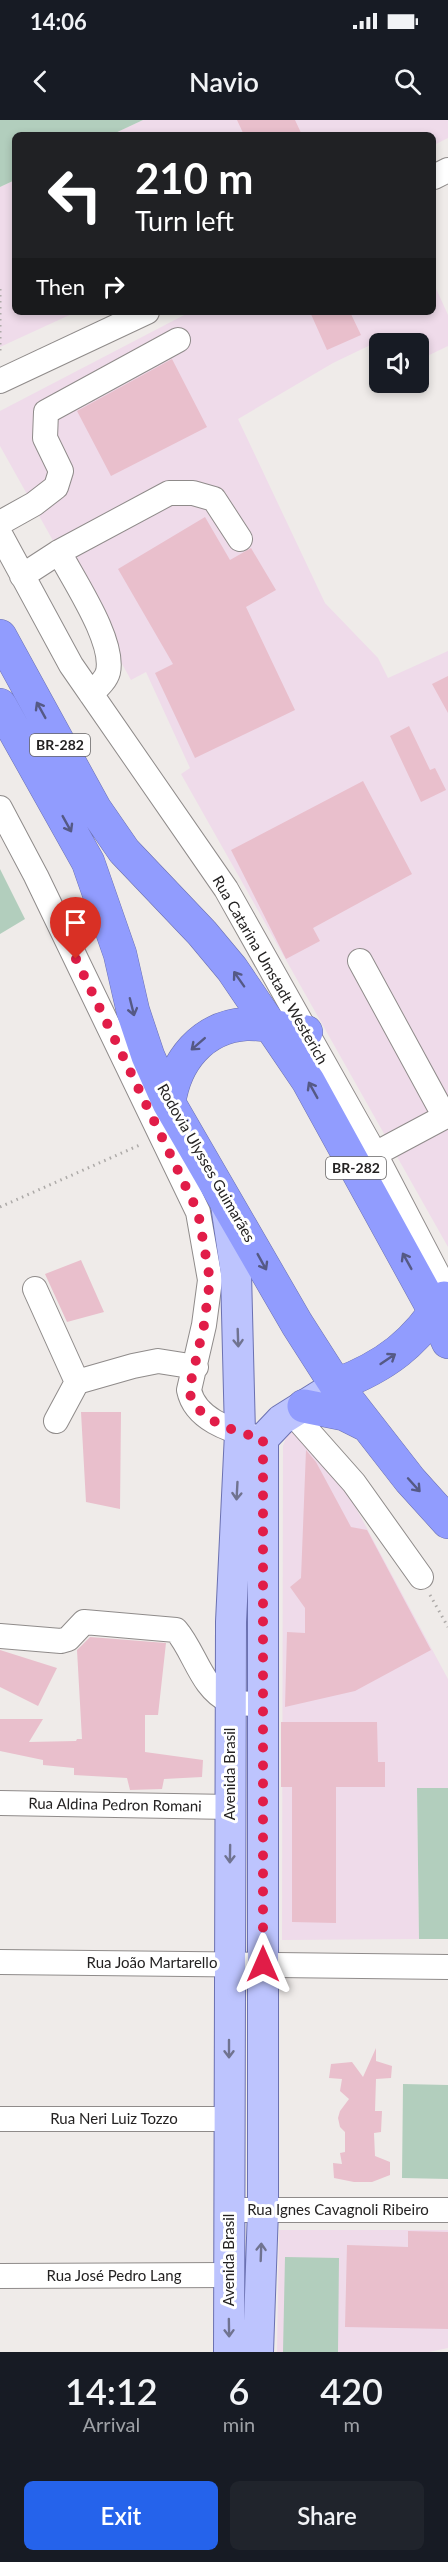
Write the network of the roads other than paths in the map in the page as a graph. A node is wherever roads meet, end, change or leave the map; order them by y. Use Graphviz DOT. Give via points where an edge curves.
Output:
graph roads {
  1 [pos="141,315"];
  2 [pos="178,340"];
  3 [pos="0,381"];
  4 [pos="0,523"];
  5 [pos="0,534"];
  6 [pos="240,539"];
  7 [pos="59,552"];
  8 [pos="22,576"];
  9 [pos="0,636"];
  10 [pos="91,694"];
  11 [pos="0,705"];
  12 [pos="0,808"];
  13 [pos="360,961"];
  14 [pos="272,1027"];
  15 [pos="306,1032"];
  16 [pos="169,1103"];
  17 [pos="447,1116"];
  18 [pos="375,1154"];
  19 [pos="225,1196"];
  20 [pos="35,1289"];
  21 [pos="445,1298"];
  22 [pos="448,1342"];
  23 [pos="196,1367"];
  24 [pos="77,1382"];
  25 [pos="336,1385"];
  26 [pos="298,1409"];
  27 [pos="56,1421"];
  28 [pos="366,1425"];
  29 [pos="252,1436"];
  30 [pos="448,1521"];
  31 [pos="421,1577"];
  32 [pos="0,1636"];
  33 [pos="230,1702"];
  34 [pos="262,1704"];
  35 [pos="0,1803"];
  36 [pos="231,1807"];
  37 [pos="0,1962"];
  38 [pos="229,1964"];
  39 [pos="263,1964"];
  40 [pos="448,1967"];
  41 [pos="0,2119"];
  42 [pos="229,2119"];
  43 [pos="229,2210"];
  44 [pos="263,2210"];
  45 [pos="448,2210"];
  46 [pos="228,2275"];
  47 [pos="0,2276"];
  48 [pos="229,2352"];
  49 [pos="258,2352"];
  1 -- 3 [label="street"];
  2 -- 4 [label="street" via="45,412 45,438 61,471 56,487"];
  5 -- 8 [label="street, Rua Catarina Umstadt Westerich"];
  6 -- 7 [label="street" via="214,499 193,493 169,493"];
  7 -- 8 [label="street"];
  7 -- 10 [label="street" via="106,640 107,675"];
  8 -- 10 [label="street, Rua Catarina Umstadt Westerich"];
  14 -- 9 [label="highway, BR-282, one-way" via="232,969 118,842 95,809"];
  10 -- 15 [label="street, Rua Catarina Umstadt Westerich" via="226,889"];
  11 -- 16 [label="highway, Rodovia Ulysses Guimarães / BR-282, one-way" via="88,862 120,954 136,1023"];
  12 -- 23 [label="street" via="198,1212 210,1280"];
  13 -- 17 [label="street"];
  14 -- 15 [label="highway"];
  14 -- 16 [label="highway, one-way" via="247,1024 225,1028 205,1038 180,1065"];
  21 -- 14 [label="highway, BR-282, one-way"];
  15 -- 18 [label="street, Rua Catarina Umstadt Westerich"];
  16 -- 19 [label="highway, Rodovia Ulysses Guimarães / BR-282"];
  17 -- 18 [label="street"];
  18 -- 21 [label="street, Rua Catarina Umstadt Westerich"];
  19 -- 25 [label="highway, Rodovia Ulysses Guimarães / BR-282, one-way"];
  19 -- 29 [label="main road, Avenida Brasil, one-way"];
  20 -- 24 [label="street"];
  21 -- 22 [label="highway, BR-282"];
  25 -- 21 [label="highway, one-way" via="393,1358 416,1337"];
  23 -- 24 [label="street" via="158,1361"];
  23 -- 29 [label="street" via="189,1390 194,1406 200,1413"];
  24 -- 27 [label="street"];
  25 -- 26 [label="main road"];
  25 -- 28 [label="highway, Rodovia Ulysses Guimarães / BR-282"];
  26 -- 28 [label="highway" via="344,1414"];
  26 -- 29 [label="main road"];
  26 -- 31 [label="street"];
  28 -- 30 [label="highway, Rodovia Ulysses Guimarães / BR-282, one-way"];
  29 -- 33 [label="main road, Avenida Brasil, one-way" via="231,1622"];
  29 -- 34 [label="main road, Avenida Brasil"];
  32 -- 33 [label="street" via="61,1641 84,1622 176,1630 202,1676"];
  33 -- 34 [label="street"];
  33 -- 36 [label="main road, Avenida Brasil"];
  34 -- 39 [label="main road, Avenida Brasil"];
  35 -- 36 [label="street, Rua Aldina Pedron Romani"];
  36 -- 38 [label="main road, Avenida Brasil, one-way"];
  37 -- 38 [label="street, Rua João Martarello"];
  38 -- 39 [label="street, Rua João Martarello"];
  38 -- 42 [label="main road, Avenida Brasil, one-way"];
  39 -- 40 [label="street, Rua João Martarello"];
  39 -- 44 [label="main road, Avenida Brasil"];
  41 -- 42 [label="street, Rua Neri Luiz Tozzo"];
  42 -- 43 [label="main road, Avenida Brasil"];
  43 -- 44 [label="street, Rua Ignes Cavagnoli Ribeiro"];
  43 -- 46 [label="main road, Avenida Brasil"];
  44 -- 45 [label="street, Rua Ignes Cavagnoli Ribeiro"];
  49 -- 44 [label="main road, Avenida Brasil, one-way"];
  46 -- 47 [label="street, Rua José Pedro Lang"];
  46 -- 48 [label="main road, Avenida Brasil, one-way"];
}
